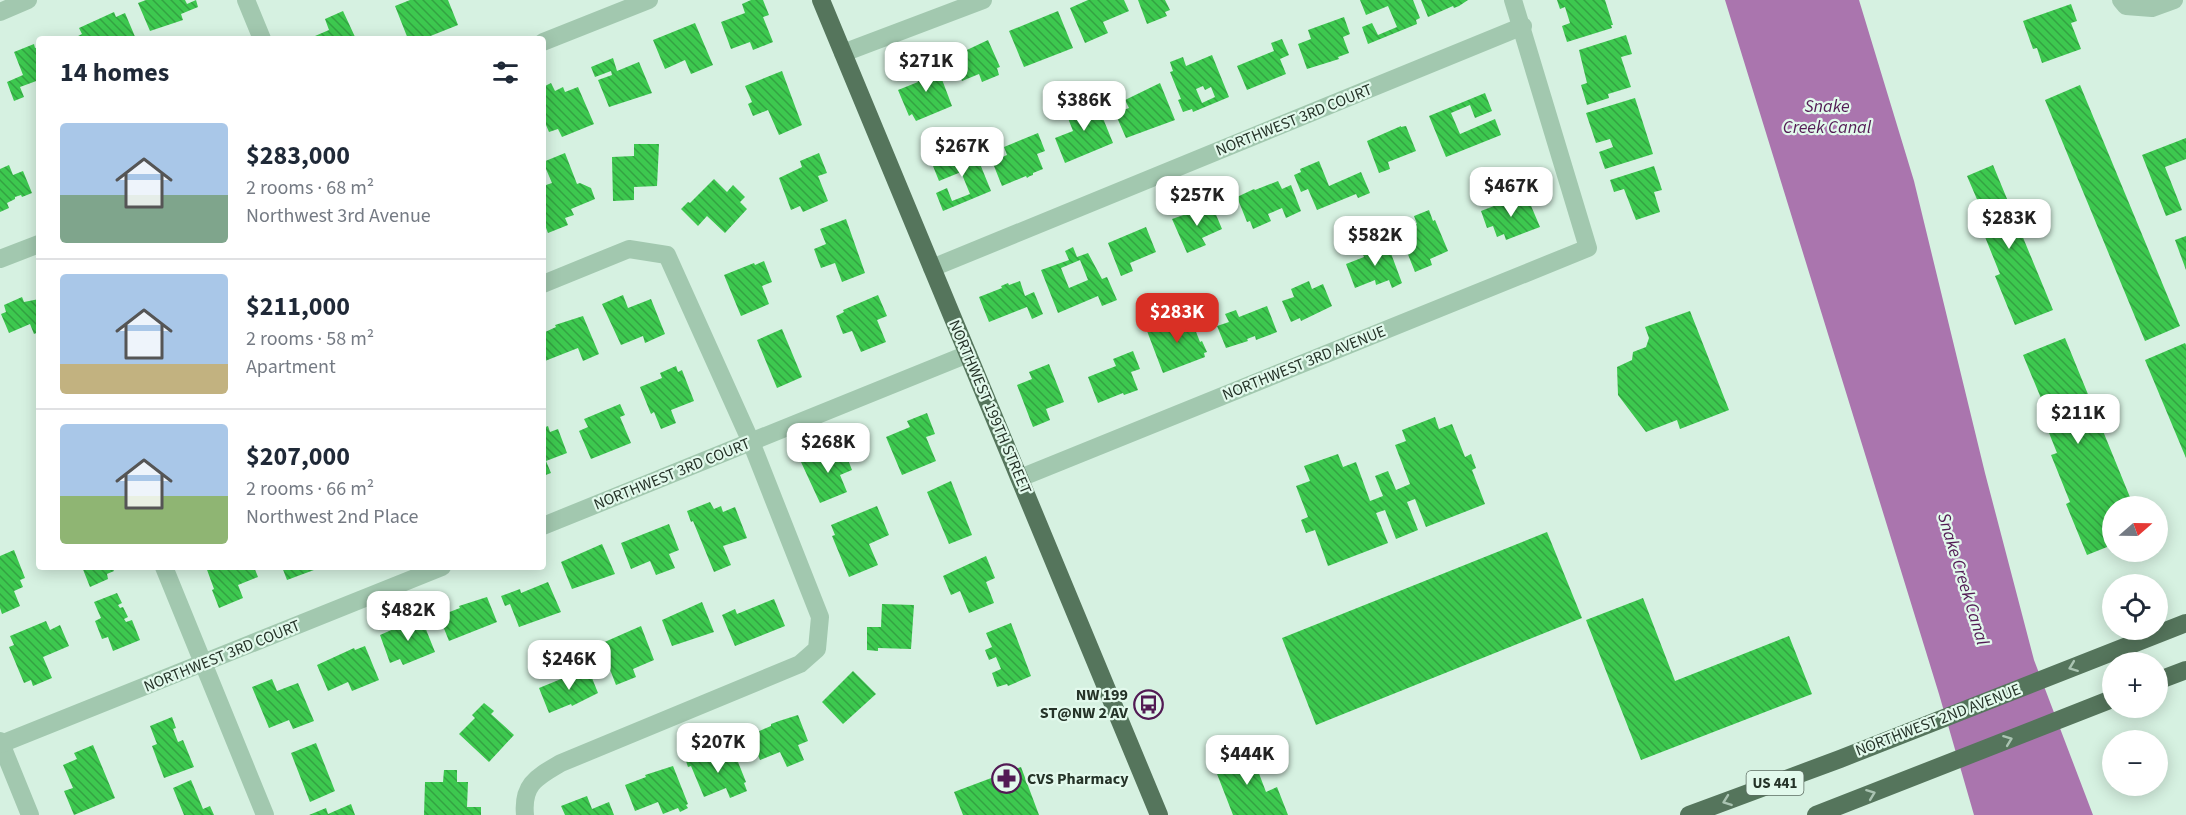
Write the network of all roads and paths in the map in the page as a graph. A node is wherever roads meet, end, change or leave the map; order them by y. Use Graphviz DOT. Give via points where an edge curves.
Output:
graph roads {
  1 [pos="28,0"];
  2 [pos="246,0"];
  3 [pos="649,0"];
  4 [pos="821,0"];
  5 [pos="983,0"];
  6 [pos="1513,0"];
  7 [pos="2174,0"];
  8 [pos="2124,3"];
  9 [pos="0,12"];
  10 [pos="1522,26"];
  11 [pos="261,36"];
  12 [pos="546,41"];
  13 [pos="843,53"];
  14 [pos="36,245"];
  15 [pos="0,260"];
  16 [pos="932,268"];
  17 [pos="546,283"];
  18 [pos="968,354"];
  19 [pos="751,442"];
  20 [pos="1020,478"];
  21 [pos="546,525"];
  22 [pos="165,570"];
  23 [pos="434,570"];
  24 [pos="2186,623"];
  25 [pos="202,663"];
  26 [pos="2186,670"];
  27 [pos="2168,677"];
  28 [pos="2102,703"];
  29 [pos="1,742"];
  30 [pos="524,807"];
  31 [pos="30,815"];
  32 [pos="265,815"];
  33 [pos="1159,815"];
  34 [pos="1689,815"];
  35 [pos="1816,815"];
  1 -- 9 [label="street"];
  2 -- 11 [label="street"];
  3 -- 12 [label="street"];
  4 -- 13 [label="main road, NORTHWEST 199TH STREET"];
  5 -- 13 [label="street"];
  6 -- 10 [label="street"];
  7 -- 8 [label="street" via="2152,8"];
  10 -- 16 [label="street, NORTHWEST 3RD COURT"];
  10 -- 20 [label="street, NORTHWEST 3RD AVENUE" via="1588,248"];
  13 -- 16 [label="main road, NORTHWEST 199TH STREET"];
  14 -- 15 [label="street"];
  16 -- 18 [label="main road, NORTHWEST 199TH STREET"];
  17 -- 19 [label="street" via="628,249 667,255"];
  18 -- 19 [label="street, NORTHWEST 3RD COURT"];
  18 -- 20 [label="main road, NORTHWEST 199TH STREET"];
  19 -- 21 [label="street, NORTHWEST 3RD COURT"];
  19 -- 30 [label="street" via="820,617 817,649 800,664 561,763 536,777"];
  20 -- 33 [label="main road, NORTHWEST 199TH STREET"];
  22 -- 25 [label="street"];
  23 -- 25 [label="street, NORTHWEST 3RD COURT"];
  24 -- 34 [label="main road, NORTHWEST 2ND AVENUE / US 441, one-way"];
  25 -- 29 [label="street, NORTHWEST 3RD COURT"];
  25 -- 32 [label="street"];
  26 -- 27 [label="main road"];
  35 -- 28 [label="main road, US 441, one-way"];
  29 -- 31 [label="street"];
}
